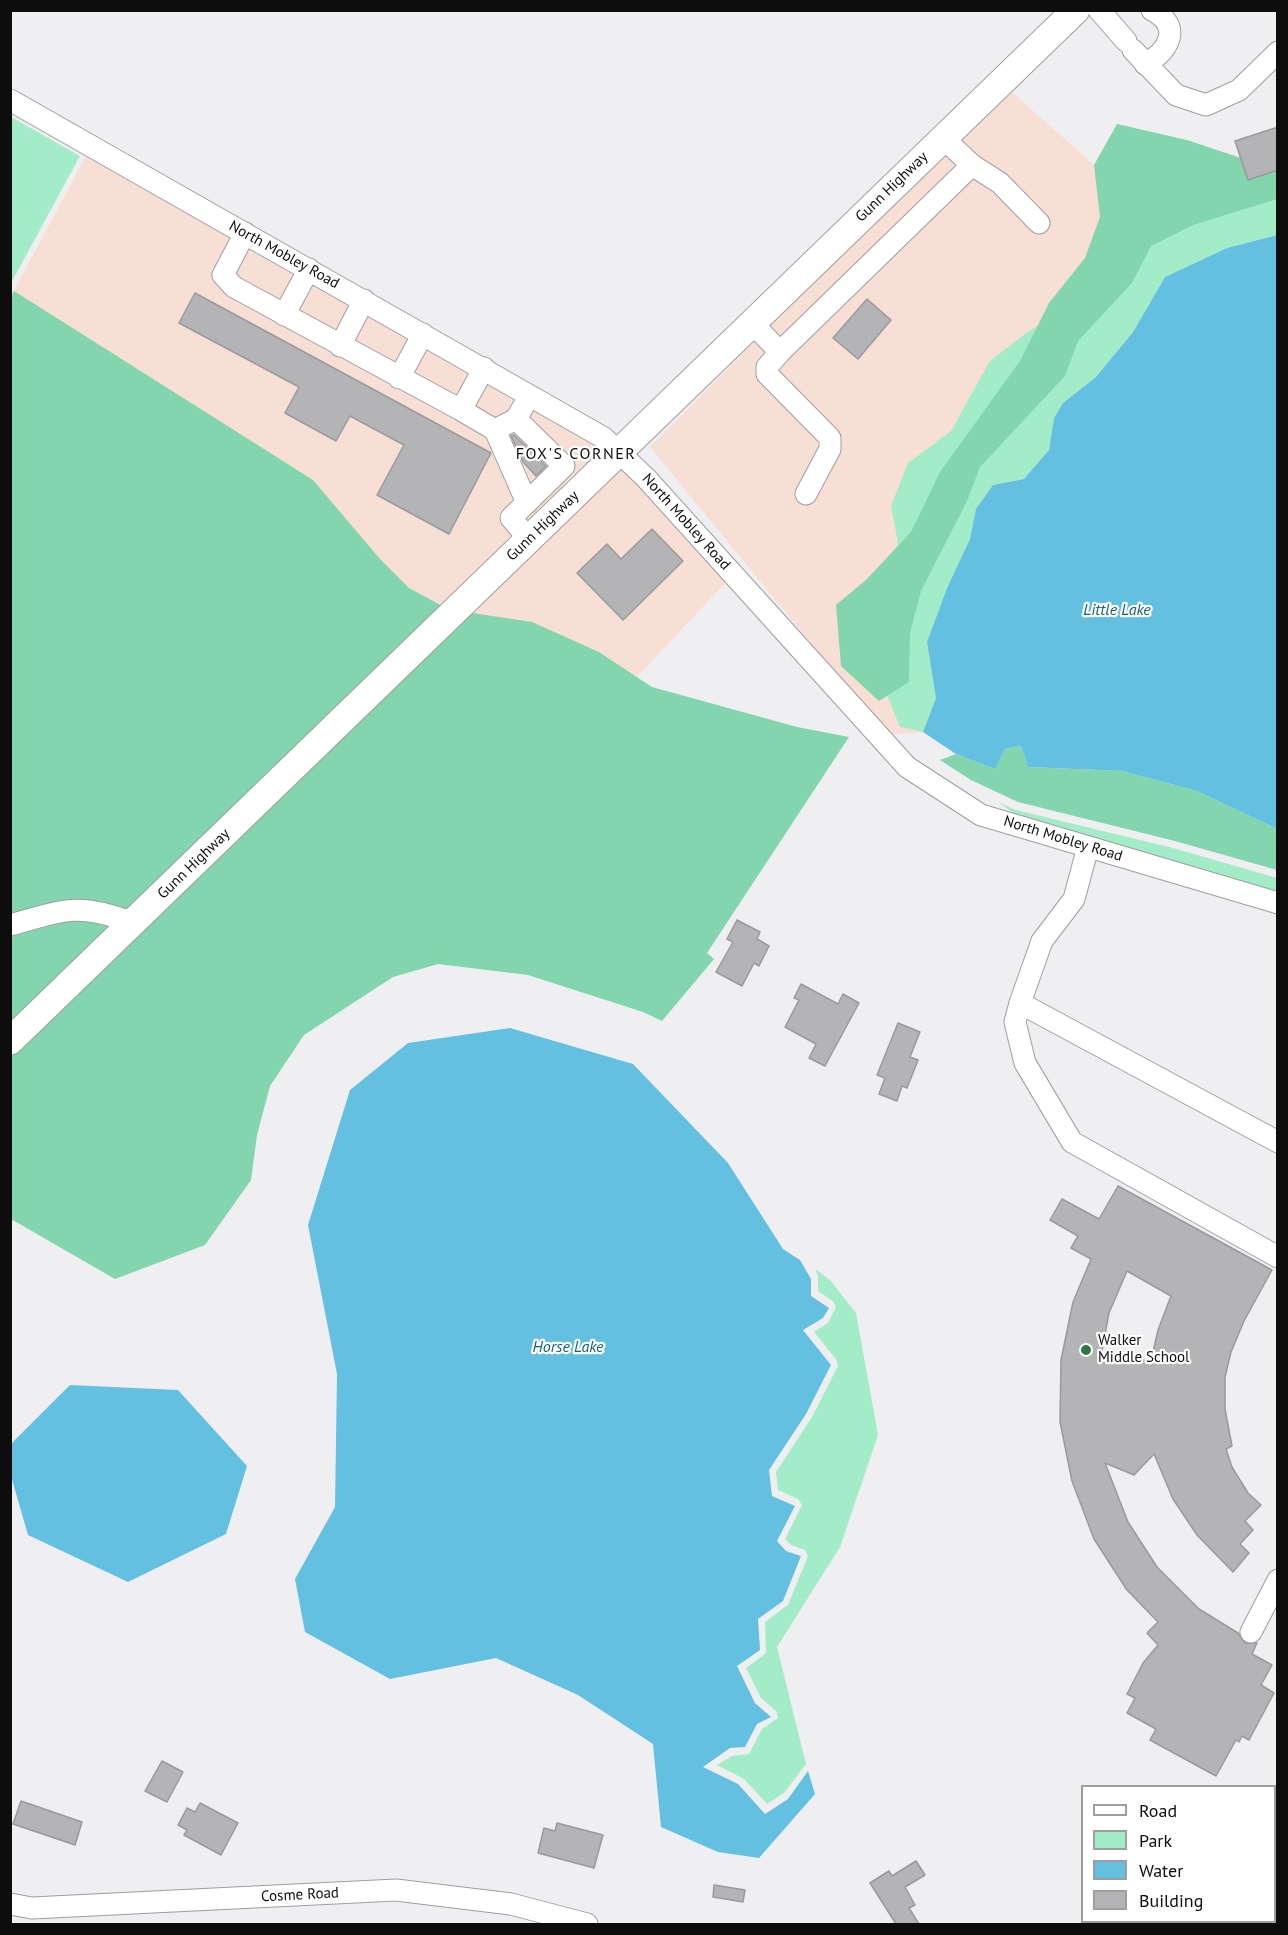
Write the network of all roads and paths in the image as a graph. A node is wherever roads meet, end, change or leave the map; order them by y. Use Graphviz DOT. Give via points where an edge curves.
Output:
graph roads {
  1 [pos="1076,10"];
  2 [pos="1099,10"];
  3 [pos="1152,10"];
  4 [pos="1135,52"];
  5 [pos="1278,52"];
  6 [pos="10,100"];
  7 [pos="943,138"];
  8 [pos="972,165"];
  9 [pos="1039,223"];
  10 [pos="245,233"];
  11 [pos="309,269"];
  12 [pos="364,300"];
  13 [pos="284,315"];
  14 [pos="752,323"];
  15 [pos="423,334"];
  16 [pos="340,346"];
  17 [pos="780,352"];
  18 [pos="483,368"];
  19 [pos="399,378"];
  20 [pos="532,395"];
  21 [pos="460,410"];
  22 [pos="516,419"];
  23 [pos="495,430"];
  24 [pos="620,451"];
  25 [pos="564,466"];
  26 [pos="585,485"];
  27 [pos="806,494"];
  28 [pos="527,503"];
  29 [pos="529,539"];
  30 [pos="1088,847"];
  31 [pos="1278,903"];
  32 [pos="133,923"];
  33 [pos="10,925"];
  34 [pos="1020,1003"];
  35 [pos="10,1041"];
  36 [pos="1278,1142"];
  37 [pos="1278,1257"];
  38 [pos="1278,1580"];
  39 [pos="1251,1632"];
  40 [pos="10,1904"];
  41 [pos="587,1924"];
  1 -- 7 [label="main road, Gunn Highway"];
  2 -- 4 [label="street"];
  3 -- 4 [label="street" via="1166,20 1170,31 1165,51"];
  4 -- 5 [label="street" via="1176,95 1206,105 1239,90"];
  6 -- 10 [label="street, North Mobley Road"];
  7 -- 8 [label="street"];
  7 -- 14 [label="main road, Gunn Highway"];
  8 -- 9 [label="street" via="1000,183"];
  8 -- 17 [label="street"];
  10 -- 11 [label="street, North Mobley Road"];
  10 -- 13 [label="street" via="223,274 234,287"];
  11 -- 12 [label="street, North Mobley Road"];
  11 -- 13 [label="street"];
  12 -- 15 [label="street, North Mobley Road"];
  12 -- 16 [label="street"];
  13 -- 16 [label="street"];
  14 -- 17 [label="street"];
  14 -- 24 [label="main road, Gunn Highway"];
  15 -- 18 [label="street, North Mobley Road"];
  15 -- 19 [label="street"];
  16 -- 19 [label="street"];
  17 -- 27 [label="street" via="767,367 767,374 830,438 830,449"];
  18 -- 20 [label="street, North Mobley Road"];
  18 -- 21 [label="street"];
  19 -- 21 [label="street"];
  20 -- 22 [label="street"];
  20 -- 24 [label="street, North Mobley Road"];
  21 -- 23 [label="street"];
  22 -- 23 [label="street"];
  22 -- 25 [label="street"];
  23 -- 28 [label="street"];
  24 -- 26 [label="main road, Gunn Highway"];
  24 -- 30 [label="street, North Mobley Road" via="907,767 981,815"];
  25 -- 26 [label="street"];
  25 -- 28 [label="street"];
  26 -- 29 [label="main road, Gunn Highway"];
  28 -- 29 [label="street" via="511,518"];
  29 -- 32 [label="main road, Gunn Highway"];
  30 -- 31 [label="street, North Mobley Road"];
  30 -- 34 [label="street" via="1074,900 1041,941"];
  32 -- 33 [label="street" via="101,911 68,909"];
  32 -- 35 [label="main road, Gunn Highway"];
  34 -- 36 [label="street"];
  34 -- 37 [label="street" via="1015,1022 1025,1063 1072,1142"];
  38 -- 39 [label="street"];
  40 -- 41 [label="street, Cosme Road" via="32,1908 396,1890 511,1904"];
}
